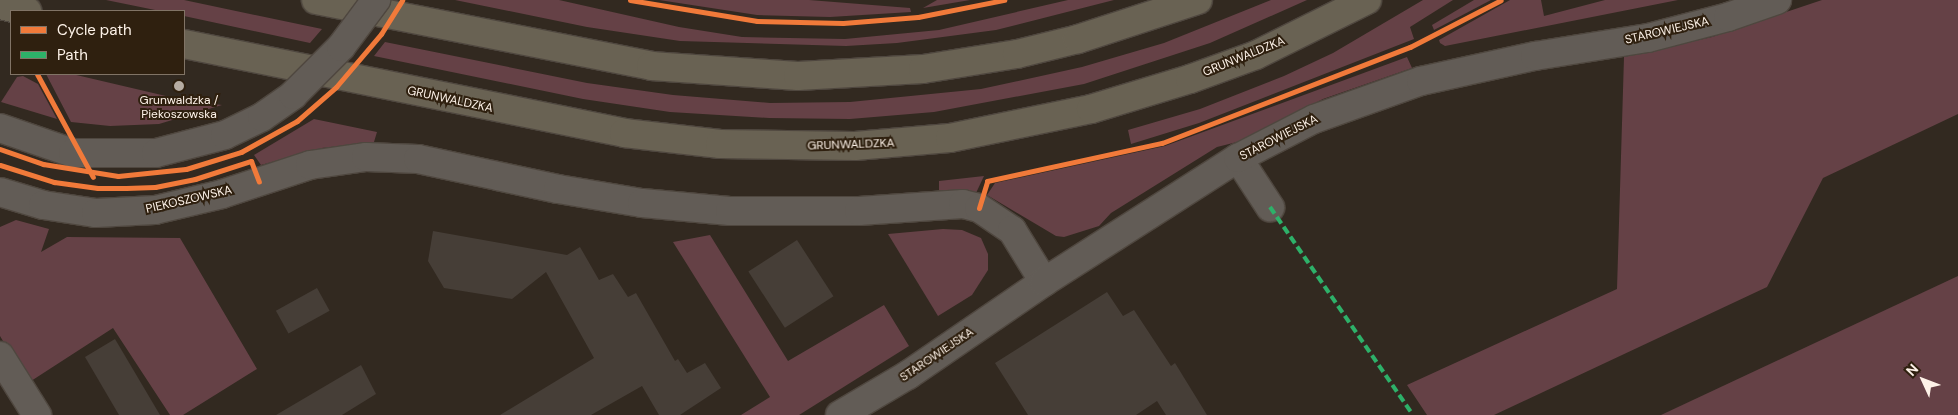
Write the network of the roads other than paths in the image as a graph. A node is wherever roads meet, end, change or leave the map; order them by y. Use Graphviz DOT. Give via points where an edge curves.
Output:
graph roads {
  1 [pos="316,0"];
  2 [pos="376,0"];
  3 [pos="1198,0"];
  4 [pos="1367,0"];
  5 [pos="1777,0"];
  6 [pos="0,6"];
  7 [pos="22,10"];
  8 [pos="185,44"];
  9 [pos="0,128"];
  10 [pos="1238,158"];
  11 [pos="0,192"];
  12 [pos="1270,207"];
  13 [pos="1044,282"];
  14 [pos="0,356"];
  15 [pos="38,415"];
  16 [pos="840,415"];
  1 -- 3 [label="main road" via="650,66 798,76 906,71 1016,54 1078,40"];
  2 -- 9 [label="street, bridge" via="341,47 293,95 262,117 225,135 156,153 73,153"];
  4 -- 8 [label="main road, GRUNWALDZKA" via="1256,54 1190,79 1091,109 950,138 855,146 728,144 624,133"];
  5 -- 10 [label="street, STAROWIEJSKA" via="1648,38 1534,56 1421,81 1314,119"];
  6 -- 7 [label="main road"];
  10 -- 12 [label="street"];
  10 -- 13 [label="street, STAROWIEJSKA"];
  11 -- 13 [label="street, PIEKOSZOWSKA" via="43,205 96,213 126,212 180,205 310,165 375,157 418,159 642,203 730,211 859,211 963,204 979,208 1012,230"];
  13 -- 16 [label="street, STAROWIEJSKA" via="908,375"];
  14 -- 15 [label="street"];
}
